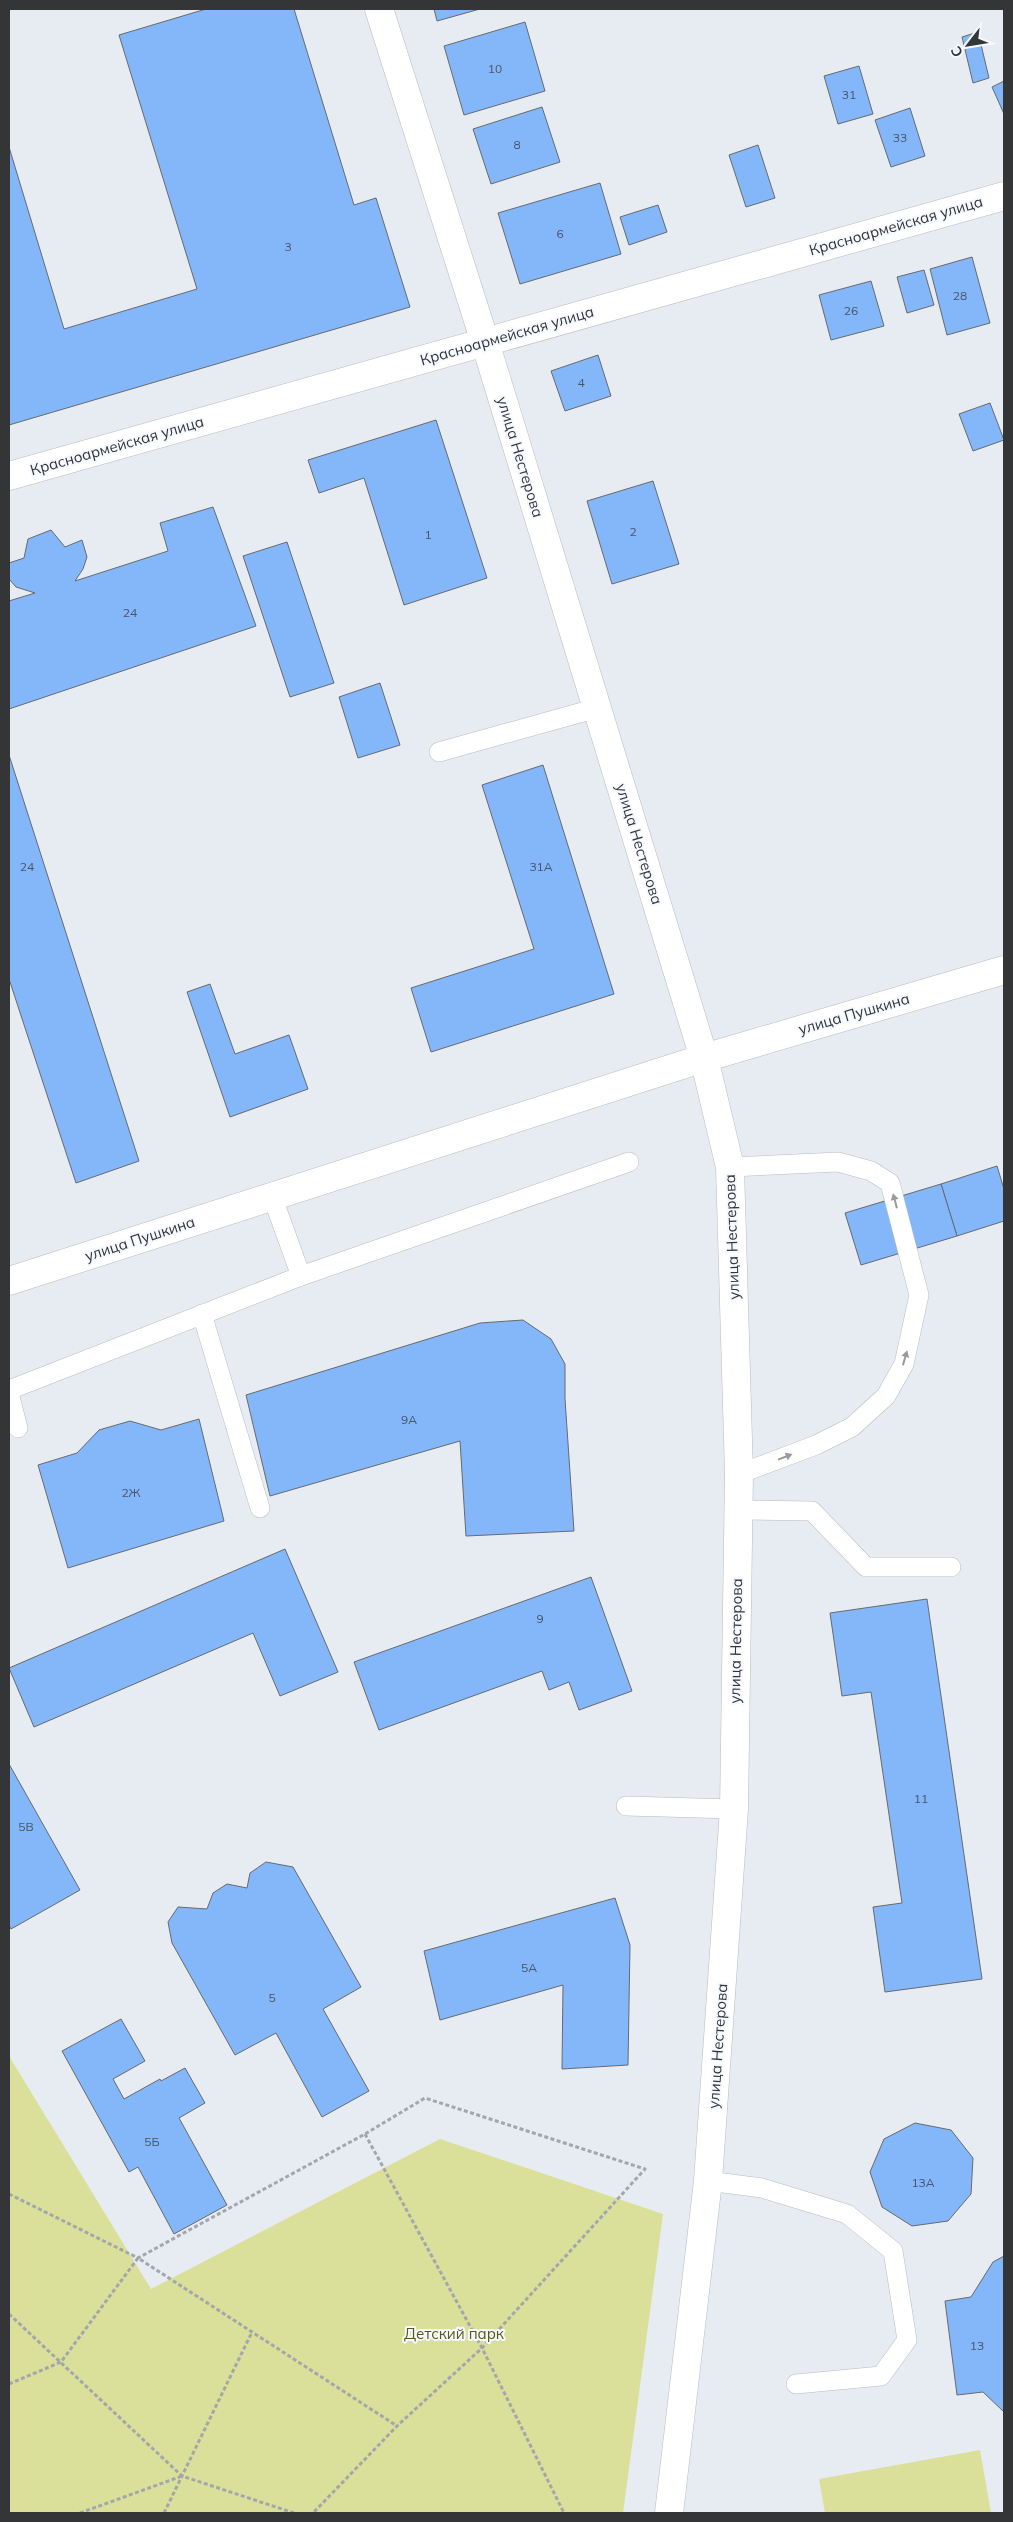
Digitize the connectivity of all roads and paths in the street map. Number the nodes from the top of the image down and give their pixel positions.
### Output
1 (379, 9) edge
2 (1004, 196) edge
3 (485, 342) junction
4 (9, 476) edge
5 (597, 708) junction
6 (440, 752) dead end
7 (1004, 970) edge
8 (704, 1058) junction
9 (629, 1162) dead end
10 (730, 1167) junction
11 (272, 1196) junction
12 (301, 1276) junction
13 (10, 1277) edge
14 (202, 1314) junction
15 (9, 1391) edge
16 (18, 1428) dead end
17 (739, 1474) junction
18 (260, 1508) dead end
19 (737, 1510) junction
20 (951, 1567) dead end
21 (626, 1806) dead end
22 (734, 1809) junction
23 (365, 2134) junction
24 (708, 2181) junction
25 (9, 2194) edge
26 (138, 2258) junction
27 (9, 2314) edge
28 (252, 2332) junction
29 (482, 2348) junction
30 (62, 2362) junction
31 (9, 2384) edge
32 (796, 2384) dead end
33 (397, 2426) junction
34 (182, 2476) junction
35 (80, 2513) edge
36 (164, 2513) edge
37 (294, 2513) edge
38 (313, 2513) edge
39 (564, 2513) edge
40 (669, 2513) edge

1 - 3 main road, улица Нестерова
2 - 3 main road, Красноармейская улица
3 - 4 main road, Красноармейская улица
3 - 5 main road, улица Нестерова
5 - 6 lane
5 - 8 main road, улица Нестерова
7 - 8 main road, улица Пушкина
8 - 10 main road, улица Нестерова
8 - 11 main road, улица Пушкина
9 - 12 lane
10 - 17 main road, улица Нестерова
17 -> 10 lane
11 - 12 lane
11 - 13 main road, улица Пушкина
12 - 14 lane
14 - 15 lane
14 - 18 lane
15 - 16 lane
17 - 19 main road, улица Нестерова
19 - 20 lane
19 - 22 main road, улица Нестерова
21 - 22 lane
22 - 24 main road, улица Нестерова
23 - 26 path
23 - 29 path
23 - 29 path
24 - 32 lane
24 - 40 main road, улица Нестерова
25 - 26 path
26 - 28 path
26 - 30 path
27 - 30 path
28 - 33 path
28 - 34 path
29 - 33 path
29 - 39 path
30 - 31 path
30 - 34 path
33 - 38 path
34 - 35 path
34 - 36 path
34 - 37 path

